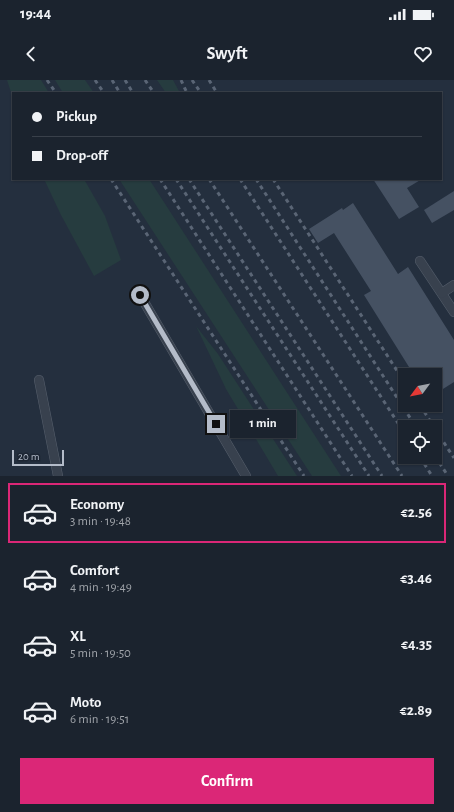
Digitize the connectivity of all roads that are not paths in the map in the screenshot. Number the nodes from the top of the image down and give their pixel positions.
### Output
1 (420, 261) dead end
2 (454, 285) edge
3 (442, 293) junction
4 (140, 295) dead end
5 (454, 312) edge
6 (39, 380) dead end
7 (58, 476) edge
8 (246, 476) edge

1 - 3 lane
2 - 3 lane
3 - 5 lane
4 - 8 lane
6 - 7 lane

